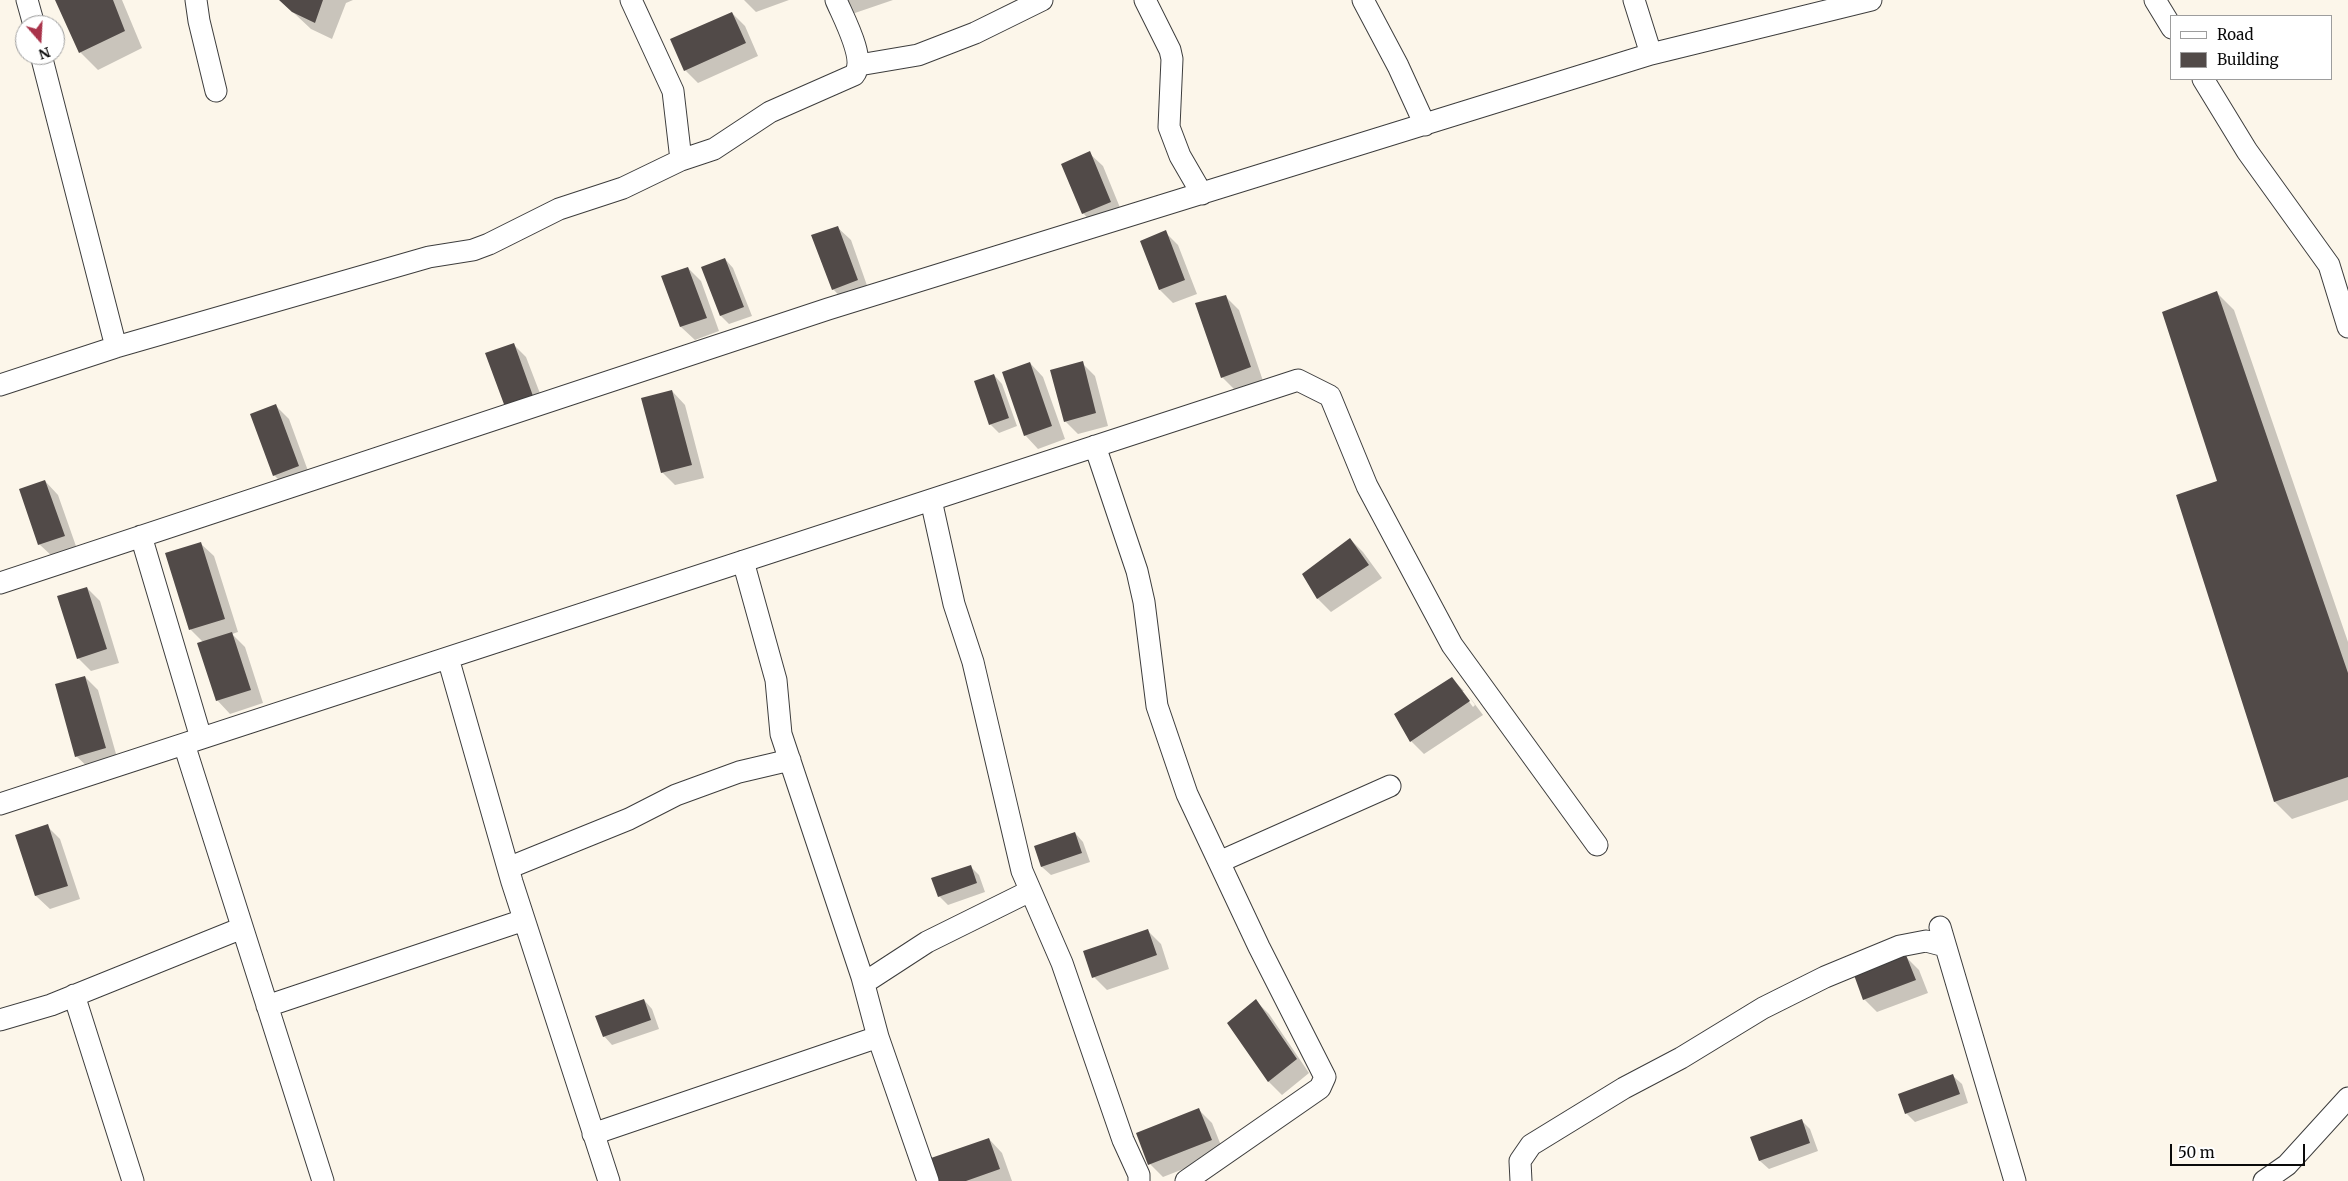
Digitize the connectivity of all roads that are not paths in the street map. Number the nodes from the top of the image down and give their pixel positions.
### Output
1 (27, 0) edge
2 (196, 0) edge
3 (631, 0) edge
4 (836, 0) edge
5 (1042, 0) edge
6 (1145, 0) edge
7 (1363, 0) edge
8 (1634, 0) edge
9 (2155, 0) edge
10 (1865, 1) edge
11 (31, 15) edge
12 (2170, 25) edge
13 (1651, 54) junction
14 (44, 65) edge
15 (859, 65) junction
16 (2204, 80) edge
17 (216, 91) dead end
18 (1425, 125) junction
19 (681, 160) junction
20 (1202, 194) junction
21 (2348, 327) edge
22 (116, 347) junction
23 (0, 385) edge
24 (1095, 446) junction
25 (931, 500) junction
26 (141, 536) junction
27 (743, 561) junction
28 (0, 583) edge
29 (448, 658) junction
30 (192, 741) junction
31 (790, 760) junction
32 (1390, 786) dead end
33 (0, 804) edge
34 (1597, 845) dead end
35 (1219, 862) junction
36 (508, 868) junction
37 (1030, 891) junction
38 (524, 920) junction
39 (242, 928) junction
40 (864, 983) junction
41 (74, 995) junction
42 (267, 1006) junction
43 (0, 1020) edge
44 (878, 1038) junction
45 (2348, 1098) edge
46 (593, 1134) junction
47 (604, 1179) edge
48 (133, 1181) edge
49 (323, 1181) edge
50 (928, 1181) edge
51 (1139, 1181) edge
52 (1186, 1181) edge
53 (1521, 1181) edge
54 (2015, 1181) edge
55 (2264, 1181) edge

1 - 11 street
2 - 17 street
3 - 19 street
4 - 15 street
5 - 15 street
6 - 20 street
7 - 18 street
8 - 13 street
9 - 12 street
10 - 13 street
13 - 18 street
14 - 22 street
15 - 19 street
16 - 21 street
18 - 20 street
19 - 22 street
20 - 26 street
22 - 23 street
24 - 25 street
24 - 34 street
24 - 35 street
25 - 27 street
25 - 37 street
26 - 28 street
26 - 30 street
27 - 29 street
27 - 31 street
29 - 30 street
29 - 36 street
30 - 33 street
30 - 39 street
31 - 36 street
31 - 40 street
32 - 35 street
35 - 52 street
36 - 38 street
37 - 40 street
37 - 51 street
38 - 42 street
38 - 46 street
39 - 41 street
39 - 42 street
40 - 44 street
41 - 43 street
41 - 48 street
42 - 49 street
44 - 46 street
44 - 50 street
45 - 55 street
46 - 47 street
53 - 54 street

